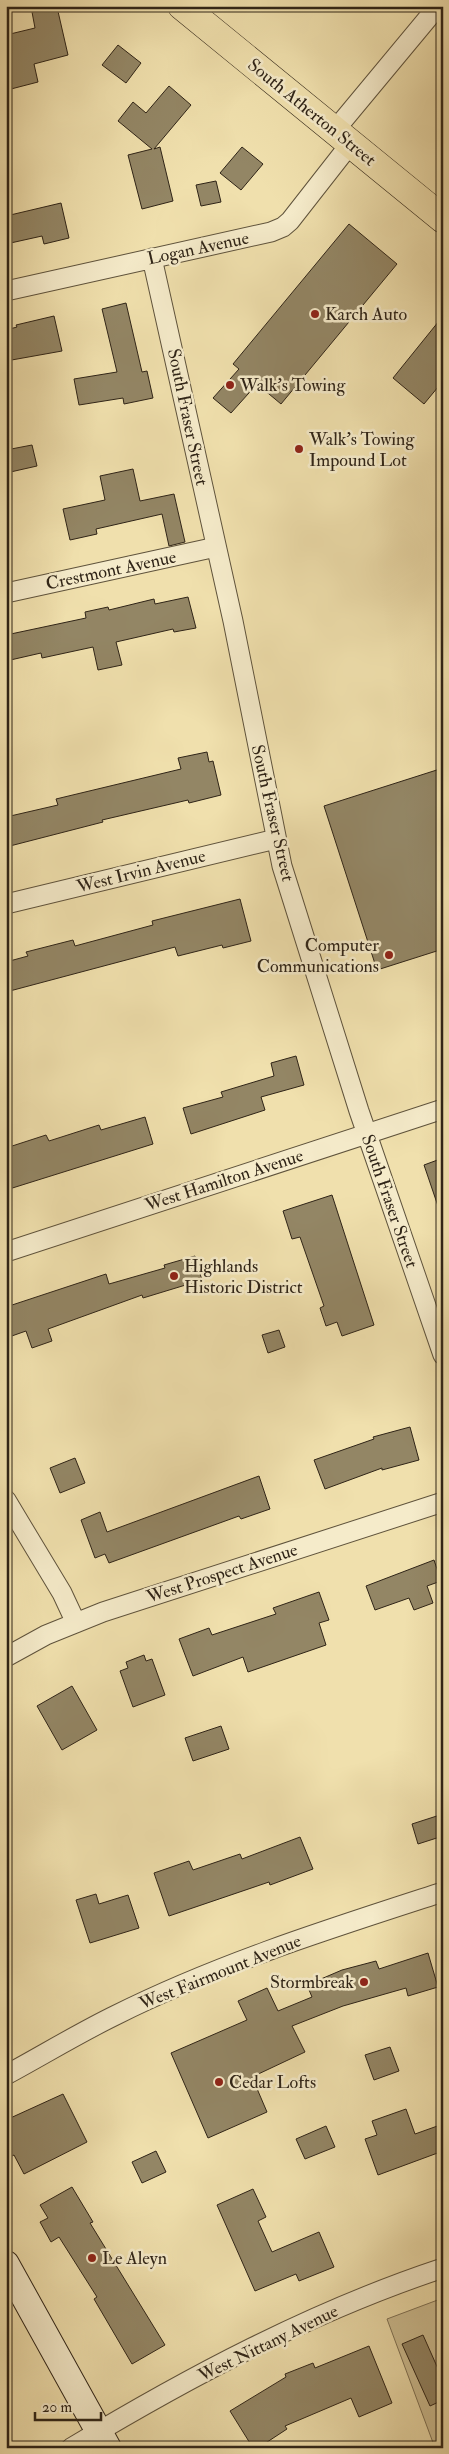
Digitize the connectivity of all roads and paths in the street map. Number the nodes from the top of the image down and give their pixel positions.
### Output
1 (182, 6) edge
2 (438, 6) edge
3 (343, 137) junction
4 (443, 219) edge
5 (152, 258) junction
6 (6, 292) edge
7 (216, 547) junction
8 (6, 593) edge
9 (276, 838) junction
10 (6, 904) edge
11 (443, 1109) edge
12 (367, 1133) junction
13 (6, 1252) edge
14 (443, 1355) edge
15 (6, 1500) edge
16 (443, 1502) edge
17 (76, 1623) junction
18 (6, 1657) edge
19 (443, 1892) edge
20 (6, 2075) edge
21 (6, 2264) edge
22 (443, 2268) edge
23 (104, 2440) edge
24 (71, 2448) edge

1 - 3 main road, South Atherton Street
2 - 3 street, Logan Avenue
3 - 4 main road, South Atherton Street
3 - 5 street, Logan Avenue
5 - 6 street, Logan Avenue
5 - 7 street, South Fraser Street
7 - 8 street, Crestmont Avenue
7 - 9 street, South Fraser Street
9 - 10 street, West Irvin Avenue
9 - 12 street, South Fraser Street
11 - 12 street, West Hamilton Avenue
12 - 13 street, West Hamilton Avenue
12 - 14 street, South Fraser Street
15 - 17 street
16 - 17 street, West Prospect Avenue
17 - 18 street, West Prospect Avenue
19 - 20 street, West Fairmount Avenue
21 - 23 street
22 - 23 street, West Nittany Avenue
23 - 24 street, West Nittany Avenue

